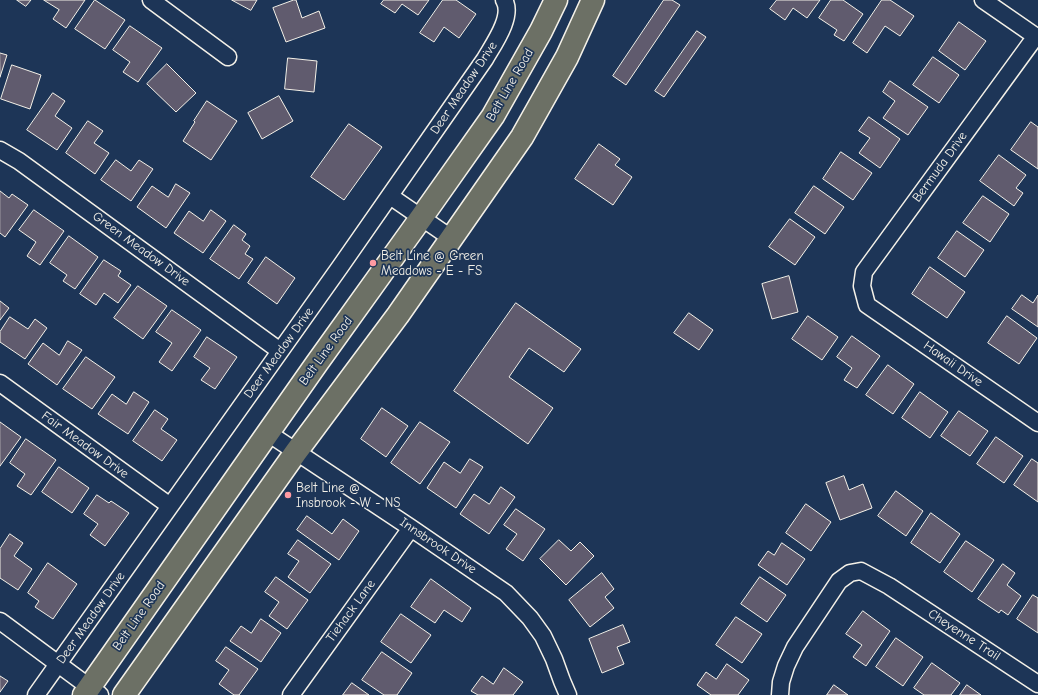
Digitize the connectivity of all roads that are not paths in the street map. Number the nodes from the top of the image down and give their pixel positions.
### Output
1 (151, 0) edge
2 (556, 0) edge
3 (593, 0) edge
4 (983, 0) edge
5 (506, 2) edge
6 (1037, 37) edge
7 (228, 57) dead end
8 (0, 150) edge
9 (390, 196) junction
10 (421, 218) junction
11 (451, 238) junction
12 (867, 305) joint
13 (280, 351) junction
14 (0, 383) edge
15 (1036, 418) edge
16 (268, 433) junction
17 (296, 452) junction
18 (170, 506) junction
19 (411, 528) junction
20 (0, 622) edge
21 (58, 664) junction
22 (1038, 684) edge
23 (92, 692) edge
24 (36, 695) edge
25 (124, 695) edge
26 (291, 695) edge
27 (568, 695) edge
28 (780, 695) edge

1 - 7 street
2 - 10 main road, Belt Line Road
3 - 11 main road
4 - 6 street
5 - 9 street, Deer Meadow Drive
6 - 12 street, Bermuda Drive
8 - 13 street, Green Meadow Drive
9 - 10 street
9 - 13 street, Deer Meadow Drive
10 - 11 street
10 - 16 main road, Belt Line Road
11 - 17 main road
12 - 15 street, Hawaii Drive
13 - 18 street, Deer Meadow Drive
14 - 18 street, Fair Meadow Drive
16 - 17 street, Innsbrook Drive
16 - 23 main road, Belt Line Road
17 - 19 street, Innsbrook Drive
17 - 25 main road
18 - 21 street, Deer Meadow Drive
19 - 26 street, Tiehack Lane
19 - 27 street, Innsbrook Drive
20 - 21 street
21 - 23 street
21 - 24 street, Deer Meadow Drive
22 - 28 street, Cheyenne Trail

